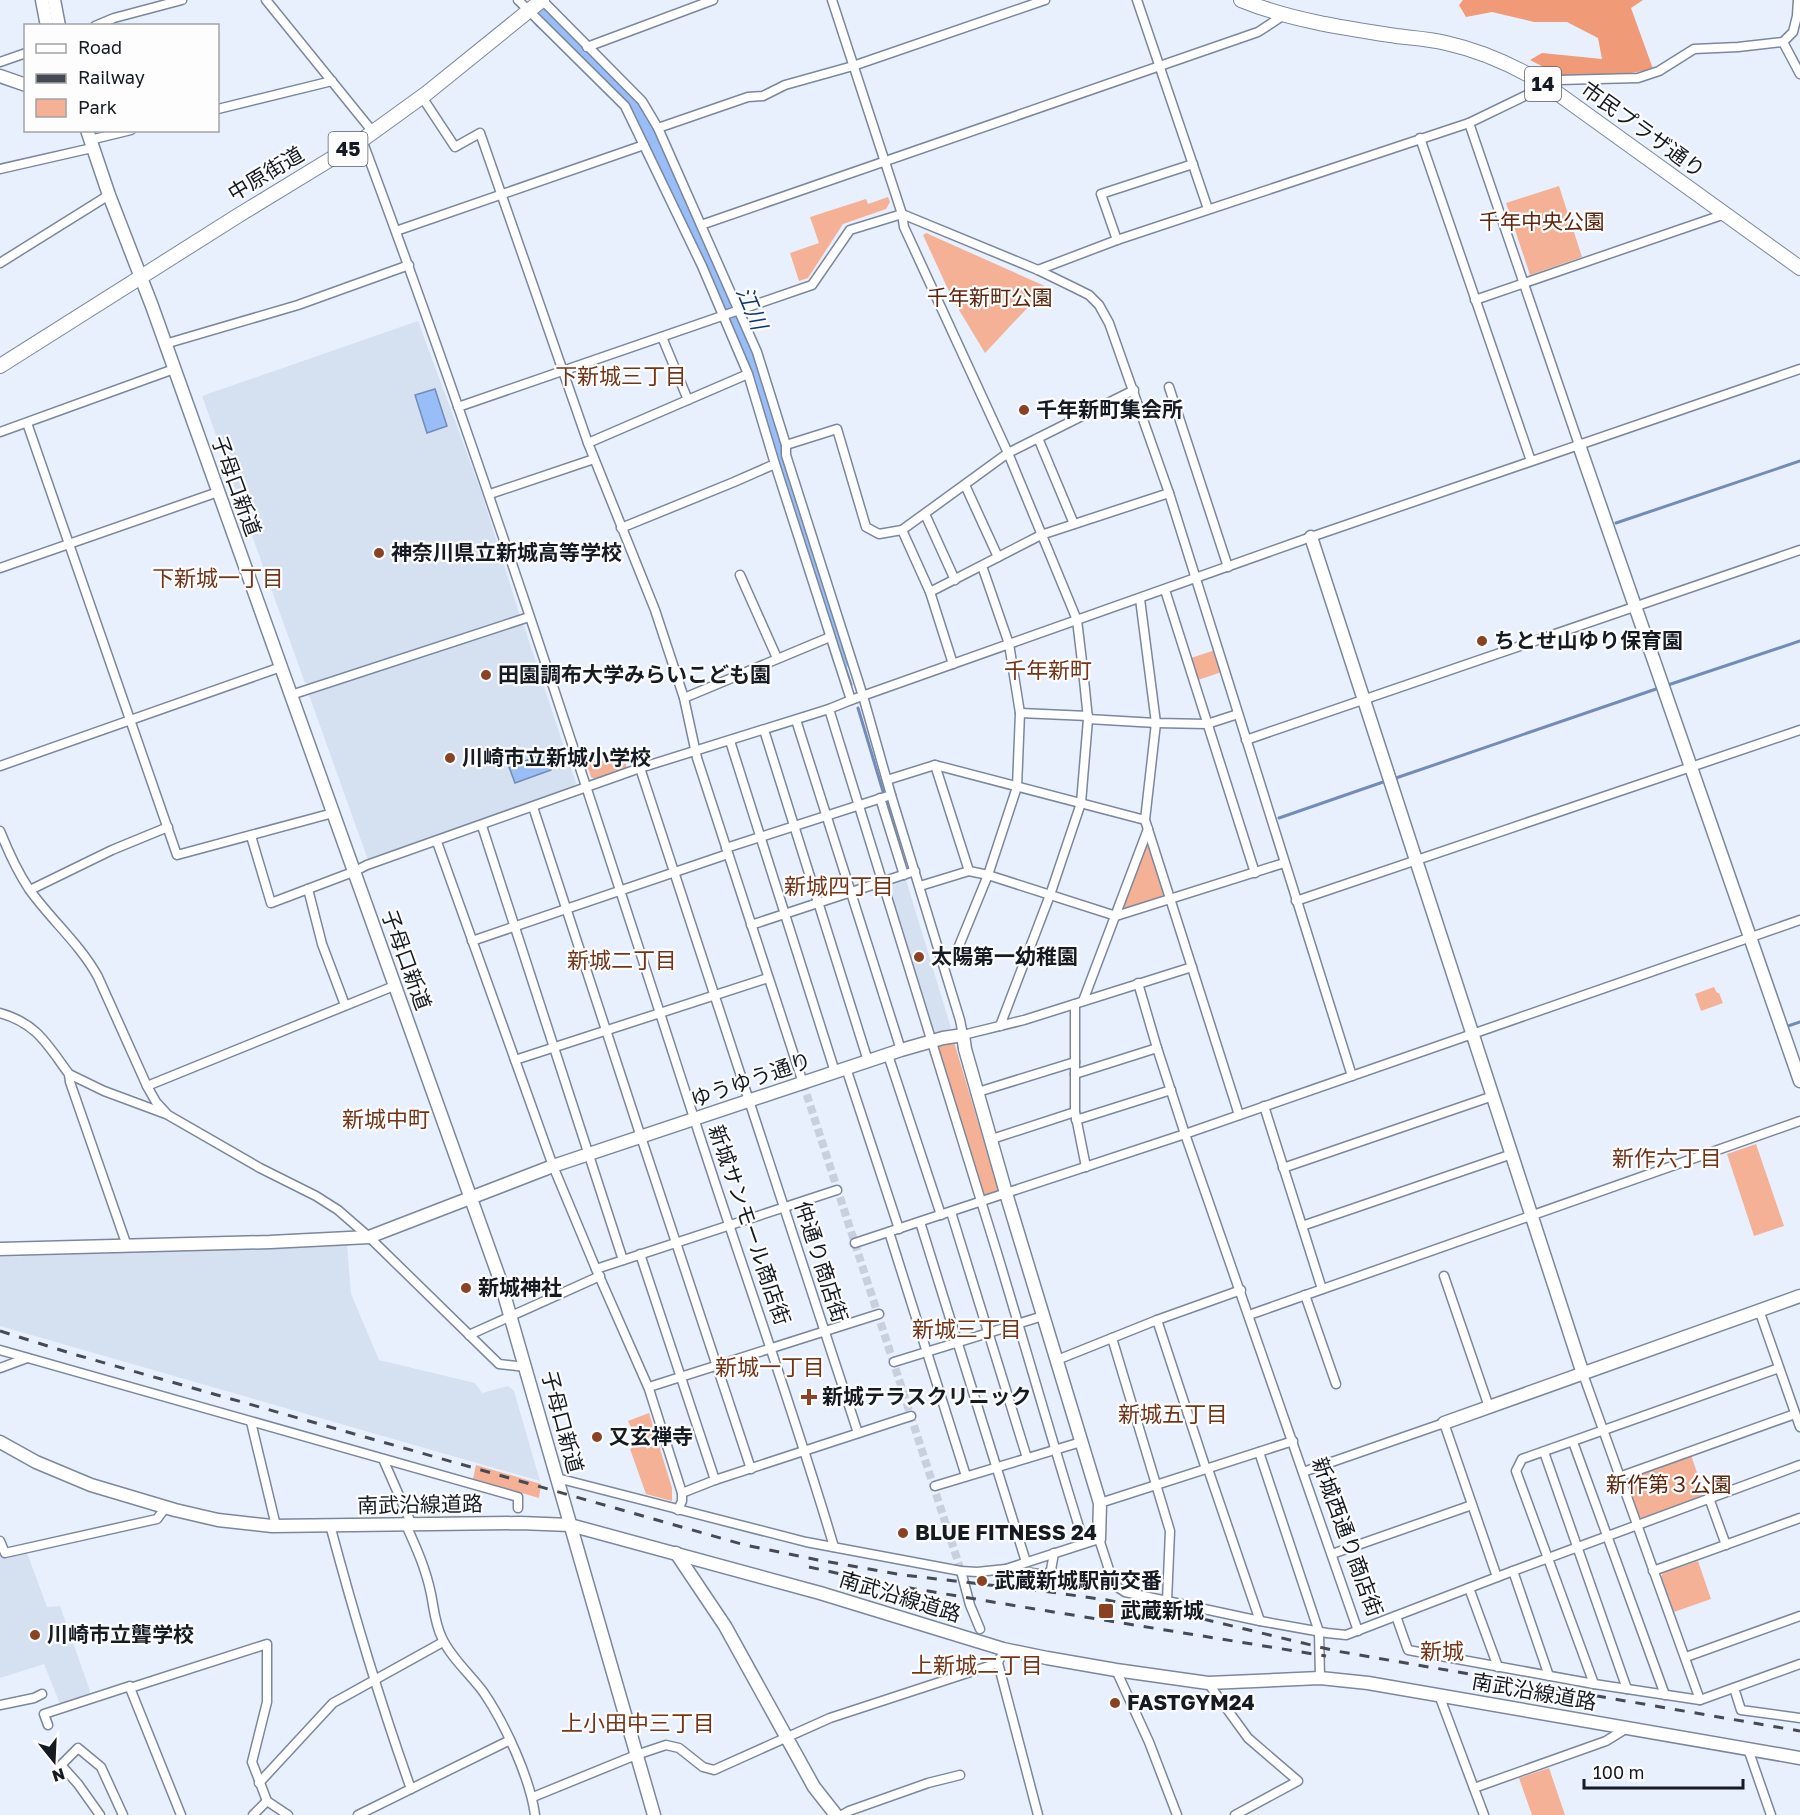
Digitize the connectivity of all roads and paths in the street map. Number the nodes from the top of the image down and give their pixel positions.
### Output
1 (42, 0) edge
2 (54, 0) edge
3 (182, 0) edge
4 (266, 0) edge
5 (518, 0) edge
6 (542, 0) edge
7 (681, 0) edge
8 (713, 0) edge
9 (832, 0) edge
10 (1045, 0) edge
11 (1137, 0) edge
12 (1241, 0) edge
13 (1798, 0) edge
14 (688, 9) junction
15 (529, 10) junction
16 (1284, 15) junction
17 (47, 24) edge
18 (59, 24) edge
19 (100, 24) edge
20 (1783, 42) junction
21 (587, 47) junction
22 (24, 54) edge
23 (0, 62) edge
24 (1161, 65) junction
25 (853, 66) junction
26 (1800, 74) edge
27 (0, 76) edge
28 (332, 81) junction
29 (24, 84) edge
30 (1546, 85) junction
31 (422, 97) junction
32 (219, 109) edge
33 (1469, 123) junction
34 (657, 128) junction
35 (123, 132) edge
36 (368, 136) junction
37 (1420, 138) junction
38 (90, 140) edge
39 (644, 145) junction
40 (884, 162) junction
41 (1193, 164) junction
42 (0, 169) edge
43 (501, 194) junction
44 (109, 195) junction
45 (1208, 209) junction
46 (902, 214) junction
47 (1725, 214) junction
48 (701, 225) junction
49 (396, 231) junction
50 (1117, 240) junction
51 (0, 263) edge
52 (409, 265) junction
53 (1800, 268) edge
54 (1038, 270) junction
55 (141, 278) junction
56 (1524, 284) junction
57 (1475, 300) junction
58 (738, 310) junction
59 (723, 315) junction
60 (662, 337) junction
61 (165, 344) junction
62 (0, 366) edge
63 (174, 369) junction
64 (1800, 369) edge
65 (563, 370) junction
66 (748, 374) junction
67 (1169, 387) dead end
68 (1134, 390) junction
69 (688, 400) junction
70 (458, 407) junction
71 (27, 423) junction
72 (0, 432) edge
73 (1038, 438) junction
74 (588, 443) junction
75 (786, 445) junction
76 (1579, 445) junction
77 (1008, 453) junction
78 (786, 455) junction
79 (594, 459) junction
80 (1531, 461) junction
81 (774, 462) junction
82 (965, 485) junction
83 (218, 492) junction
84 (1169, 493) junction
85 (490, 494) junction
86 (925, 513) junction
87 (1074, 524) junction
88 (621, 528) junction
89 (902, 530) junction
90 (1041, 535) junction
91 (1311, 537) junction
92 (69, 544) junction
93 (1800, 550) edge
94 (998, 557) junction
95 (982, 566) junction
96 (1228, 567) junction
97 (0, 568) edge
98 (740, 575) dead end
99 (1196, 579) junction
100 (954, 580) junction
101 (1165, 590) junction
102 (930, 592) junction
103 (1140, 599) junction
104 (1636, 606) junction
105 (529, 616) junction
106 (1077, 620) junction
107 (830, 637) junction
108 (1009, 644) junction
109 (777, 658) junction
110 (953, 664) junction
111 (281, 667) junction
112 (291, 695) junction
113 (863, 696) junction
114 (684, 698) junction
115 (1364, 699) junction
116 (851, 700) junction
117 (829, 709) junction
118 (1020, 713) junction
119 (1238, 714) junction
120 (1088, 717) junction
121 (131, 720) junction
122 (796, 720) junction
123 (1156, 723) junction
124 (1207, 724) junction
125 (764, 730) junction
126 (1800, 730) edge
127 (1246, 740) junction
128 (730, 741) junction
129 (696, 751) junction
130 (935, 765) junction
131 (0, 766) edge
132 (640, 768) junction
133 (1691, 768) junction
134 (887, 780) junction
135 (1017, 787) junction
136 (586, 788) junction
137 (891, 795) junction
138 (880, 798) junction
139 (1081, 803) junction
140 (858, 806) junction
141 (533, 807) junction
142 (333, 813) junction
143 (826, 816) junction
144 (1145, 820) junction
145 (482, 826) junction
146 (794, 826) junction
147 (168, 827) junction
148 (1148, 829) junction
149 (0, 831) edge
150 (251, 836) junction
151 (760, 837) junction
152 (437, 842) junction
153 (727, 851) junction
154 (1416, 861) junction
155 (1284, 863) junction
156 (915, 871) junction
157 (969, 871) junction
158 (353, 872) junction
159 (675, 872) junction
160 (1255, 873) junction
161 (904, 875) junction
162 (988, 875) junction
163 (882, 882) junction
164 (920, 886) junction
165 (308, 889) junction
166 (30, 890) junction
167 (621, 890) junction
168 (851, 892) junction
169 (1050, 895) junction
170 (1171, 900) junction
171 (1296, 901) junction
172 (819, 903) junction
173 (566, 909) junction
174 (786, 913) junction
175 (1116, 916) junction
176 (1800, 920) edge
177 (751, 925) junction
178 (514, 926) junction
179 (1750, 937) junction
180 (472, 940) junction
181 (942, 961) junction
182 (1192, 967) junction
183 (768, 978) junction
184 (1138, 983) junction
185 (394, 986) junction
186 (715, 994) junction
187 (1079, 1003) junction
188 (345, 1005) junction
189 (660, 1012) junction
190 (0, 1013) edge
191 (1000, 1026) junction
192 (605, 1030) junction
193 (1473, 1033) junction
194 (963, 1035) junction
195 (930, 1041) junction
196 (553, 1047) junction
197 (1157, 1048) junction
198 (901, 1050) junction
199 (888, 1055) junction
200 (515, 1060) junction
201 (868, 1061) junction
202 (1075, 1062) junction
203 (841, 1070) junction
204 (69, 1074) junction
205 (1075, 1074) junction
206 (1352, 1076) junction
207 (1800, 1081) edge
208 (803, 1083) junction
209 (147, 1086) junction
210 (1171, 1090) junction
211 (978, 1092) junction
212 (1493, 1096) junction
213 (749, 1101) junction
214 (1264, 1106) junction
215 (168, 1115) junction
216 (1239, 1115) junction
217 (1076, 1116) junction
218 (694, 1120) junction
219 (1800, 1121) edge
220 (1185, 1134) junction
221 (641, 1137) junction
222 (992, 1139) junction
223 (589, 1154) junction
224 (1512, 1154) junction
225 (553, 1166) junction
226 (1086, 1167) junction
227 (1283, 1168) junction
228 (837, 1190) dead end
229 (1007, 1194) junction
230 (470, 1197) junction
231 (981, 1202) junction
232 (784, 1207) junction
233 (951, 1212) junction
234 (941, 1215) junction
235 (1532, 1216) junction
236 (920, 1222) junction
237 (730, 1224) junction
238 (1302, 1226) junction
239 (899, 1229) junction
240 (889, 1232) junction
241 (369, 1237) junction
242 (675, 1242) junction
243 (855, 1243) dead end
244 (127, 1246) junction
245 (0, 1249) edge
246 (640, 1254) junction
247 (623, 1260) junction
248 (598, 1272) junction
249 (1444, 1276) dead end
250 (1322, 1289) junction
251 (1241, 1290) junction
252 (1305, 1295) junction
253 (1800, 1296) edge
254 (1759, 1310) junction
255 (879, 1314) dead end
256 (1249, 1315) junction
257 (511, 1316) junction
258 (1043, 1316) junction
259 (1157, 1320) junction
260 (1018, 1323) junction
261 (825, 1331) junction
262 (988, 1333) junction
263 (469, 1335) junction
264 (1112, 1338) junction
265 (957, 1343) junction
266 (771, 1349) junction
267 (0, 1350) edge
268 (927, 1352) junction
269 (28, 1358) junction
270 (1057, 1360) junction
271 (894, 1362) dead end
272 (718, 1366) junction
273 (526, 1367) junction
274 (0, 1368) edge
275 (1779, 1368) junction
276 (1583, 1374) junction
277 (682, 1377) junction
278 (1336, 1384) dead end
279 (649, 1387) junction
280 (1489, 1407) junction
281 (1795, 1414) junction
282 (911, 1416) dead end
283 (251, 1422) junction
284 (1444, 1423) junction
285 (1800, 1427) edge
286 (1603, 1431) junction
287 (858, 1433) junction
288 (0, 1442) edge
289 (1082, 1442) junction
290 (1293, 1442) junction
291 (1573, 1442) junction
292 (1055, 1450) junction
293 (805, 1451) junction
294 (1259, 1452) junction
295 (1544, 1452) junction
296 (1027, 1458) junction
297 (383, 1459) junction
298 (1800, 1465) edge
299 (996, 1468) junction
300 (751, 1469) junction
301 (1207, 1469) junction
302 (1303, 1472) junction
303 (966, 1476) junction
304 (1619, 1477) junction
305 (557, 1478) junction
306 (715, 1480) junction
307 (1156, 1485) junction
308 (935, 1486) dead end
309 (681, 1493) junction
310 (1709, 1498) junction
311 (1100, 1503) junction
312 (1472, 1505) junction
313 (166, 1507) junction
314 (518, 1508) dead end
315 (678, 1510) junction
316 (1800, 1518) edge
317 (409, 1525) junction
318 (570, 1525) junction
319 (276, 1526) junction
320 (330, 1526) junction
321 (1636, 1526) junction
322 (1606, 1536) junction
323 (1100, 1539) junction
324 (0, 1541) edge
325 (1084, 1543) junction
326 (1726, 1545) junction
327 (834, 1547) junction
328 (1578, 1547) junction
329 (676, 1553) junction
330 (1054, 1553) junction
331 (1332, 1554) junction
332 (1548, 1558) junction
333 (1026, 1562) junction
334 (1006, 1569) junction
335 (961, 1571) junction
336 (1513, 1571) junction
337 (1653, 1571) junction
338 (1497, 1577) junction
339 (1468, 1588) junction
340 (1167, 1601) junction
341 (1396, 1616) junction
342 (1800, 1616) edge
343 (1260, 1621) junction
344 (980, 1629) dead end
345 (1358, 1631) junction
346 (1323, 1633) junction
347 (443, 1642) junction
348 (1003, 1649) junction
349 (1686, 1658) junction
350 (998, 1663) junction
351 (1800, 1664) edge
352 (1498, 1667) junction
353 (1116, 1670) junction
354 (1549, 1676) junction
355 (1320, 1678) junction
356 (374, 1682) junction
357 (1208, 1683) junction
358 (1594, 1684) junction
359 (130, 1688) junction
360 (1734, 1688) junction
361 (1627, 1689) junction
362 (42, 1694) dead end
363 (1439, 1695) junction
364 (1665, 1695) junction
365 (1700, 1700) junction
366 (0, 1705) edge
367 (1800, 1718) edge
368 (48, 1725) dead end
369 (1627, 1728) junction
370 (786, 1738) junction
371 (510, 1740) junction
372 (1748, 1749) junction
373 (636, 1755) junction
374 (1800, 1758) edge
375 (960, 1775) dead end
376 (259, 1783) junction
377 (1474, 1788) junction
378 (411, 1789) junction
379 (532, 1797) junction
380 (267, 1801) junction
381 (100, 1815) edge
382 (123, 1815) edge
383 (181, 1815) edge
384 (253, 1815) edge
385 (288, 1815) edge
386 (358, 1815) edge
387 (535, 1815) edge
388 (654, 1815) edge
389 (836, 1815) edge
390 (842, 1815) edge
391 (1038, 1815) edge
392 (1177, 1815) edge
393 (1235, 1815) edge
394 (1484, 1815) edge
395 (1771, 1815) edge

1 - 17 street
2 - 18 street
3 - 19 street
4 - 28 street, 新城サンモール商店街
5 - 15 street
6 - 15 main road, 中原街道 / 45
6 - 21 street
7 - 14 street
8 - 14 street
9 - 25 street
10 - 25 street
11 - 24 street
12 - 16 main road, 市民プラザ通り / 14
13 - 20 street
14 - 21 street
15 - 31 main road, 中原街道 / 45
15 - 39 street
16 - 24 street
16 - 30 main road, 市民プラザ通り / 14
20 - 26 street
20 - 30 street
21 - 34 street
22 - 23 street
24 - 40 street
24 - 41 street
25 - 34 street
25 - 40 street
27 - 29 street
28 - 32 street
28 - 36 street, 新城サンモール商店街
30 - 33 street
30 - 47 main road, 市民プラザ通り / 14
31 - 36 main road, 中原街道 / 45
31 - 43 street
33 - 37 street
33 - 56 street
34 - 48 street
35 - 38 street
36 - 49 street, 新城サンモール商店街
36 - 55 main road, 中原街道 / 45
37 - 45 street
37 - 57 street
38 - 42 street
38 - 44 street, 子母口新道
39 - 43 street
39 - 59 street
40 - 46 street
40 - 48 street
41 - 45 street
41 - 50 street
43 - 49 street
43 - 65 street
44 - 51 street
44 - 55 street, 子母口新道
45 - 50 street
46 - 54 street
46 - 58 street
46 - 77 street
47 - 53 main road, 市民プラザ通り / 14
47 - 56 street
48 - 58 street
49 - 52 street, 新城サンモール商店街
50 - 54 street
52 - 61 street
52 - 70 street, 新城サンモール商店街
54 - 68 street
55 - 61 street, 子母口新道
55 - 62 main road, 中原街道 / 45
56 - 57 street
56 - 76 street
57 - 80 street
58 - 59 street
58 - 75 street
59 - 60 street
59 - 66 street
60 - 65 street
60 - 69 street
61 - 63 street, 子母口新道
63 - 71 street
63 - 83 street, 子母口新道
64 - 76 street
65 - 70 street
65 - 74 street
66 - 69 street
66 - 81 street
67 - 96 street
68 - 73 street
68 - 84 street
69 - 74 street
70 - 85 street, 新城サンモール商店街
71 - 72 street
71 - 92 street
73 - 77 street
73 - 87 street
74 - 79 street
75 - 78 street
75 - 89 street
76 - 80 street
76 - 104 street
77 - 82 street
77 - 90 street
78 - 81 street
78 - 113 street
79 - 85 street
79 - 88 street
80 - 91 street
81 - 88 street
81 - 107 street
82 - 86 street
82 - 94 street
83 - 92 street
83 - 111 street, 子母口新道
84 - 87 street
84 - 99 street
85 - 105 street, 新城サンモール商店街
86 - 89 street
86 - 100 street
87 - 90 street
88 - 114 street
89 - 102 street
90 - 94 street
90 - 106 street
91 - 96 street
91 - 115 street
92 - 97 street
92 - 121 street
93 - 104 street
94 - 95 street
95 - 100 street
95 - 108 street
96 - 99 street
98 - 109 street
99 - 101 street
99 - 119 street
100 - 102 street
101 - 103 street
101 - 124 street
102 - 110 street
103 - 106 street
103 - 123 street
104 - 115 street
104 - 133 street
105 - 112 street
105 - 136 street, 新城サンモール商店街
106 - 108 street
106 - 120 street
107 - 109 street
107 - 116 street
108 - 110 street
108 - 118 street
109 - 114 street
110 - 113 street
111 - 112 street, 子母口新道
111 - 121 street
112 - 142 street, 子母口新道
113 - 116 street
113 - 134 street
114 - 129 street
115 - 127 street
115 - 154 street
116 - 117 street
117 - 122 street
117 - 140 street
118 - 120 street
118 - 135 street
119 - 124 street
119 - 127 street
120 - 123 street
120 - 139 street
121 - 131 street
121 - 147 street
122 - 125 street
122 - 143 street
123 - 124 street
123 - 144 street
124 - 160 street
125 - 128 street
125 - 146 street
126 - 133 street
127 - 155 street
128 - 129 street
128 - 151 street
129 - 132 street
129 - 153 street
130 - 134 street
130 - 135 street
130 - 157 street
132 - 136 street
132 - 159 street, 仲通り商店街
133 - 154 street
133 - 179 street
134 - 137 street
135 - 139 street
135 - 162 street
136 - 141 street
136 - 167 street, 新城サンモール商店街
137 - 138 street
137 - 156 street
138 - 140 street
138 - 161 street
139 - 144 street
139 - 169 street
140 - 143 street
140 - 163 street
141 - 145 street
141 - 173 street
142 - 150 street
142 - 158 street, 子母口新道
143 - 146 street
143 - 168 street
144 - 148 street
145 - 152 street
145 - 178 street
146 - 151 street
146 - 172 street
147 - 150 street
147 - 166 street
148 - 170 street
148 - 175 street
149 - 166 street
150 - 165 street
151 - 153 street
151 - 174 street
152 - 158 street
152 - 180 street
153 - 159 street
153 - 177 street
154 - 171 street
154 - 193 street
155 - 160 street
155 - 171 street
156 - 161 street
156 - 164 street
157 - 162 street
157 - 164 street
158 - 165 street
158 - 185 street, 子母口新道
159 - 167 street
159 - 186 street, 仲通り商店街
160 - 170 street
161 - 163 street
162 - 169 street
162 - 181 street
163 - 168 street
163 - 195 street
164 - 181 street
165 - 188 street
166 - 209 street
167 - 173 street
167 - 189 street, 新城サンモール商店街
168 - 172 street
168 - 198 street
169 - 175 street
169 - 191 street
170 - 175 street
170 - 182 street
171 - 206 street
172 - 174 street
172 - 201 street
173 - 178 street
173 - 192 street
174 - 177 street
174 - 203 street
175 - 187 street
176 - 179 street
177 - 183 street
178 - 180 street
178 - 196 street
179 - 193 street
179 - 207 street
180 - 200 street
181 - 194 street
182 - 184 street
182 - 216 street
183 - 186 street
183 - 208 street
184 - 187 street
184 - 197 street, 新城西通り商店街
185 - 188 street
185 - 230 street, 子母口新道
186 - 189 street
186 - 213 street, 仲通り商店街
187 - 191 street
187 - 202 street
188 - 209 street
189 - 192 street
189 - 218 street, 新城サンモール商店街
190 - 204 street
191 - 194 street
192 - 196 street
192 - 221 street
193 - 206 street
193 - 212 street
194 - 195 street, ゆうゆう通り
194 - 211 street
195 - 198 street, ゆうゆう通り
195 - 231 street
196 - 200 street
196 - 223 street
197 - 205 street
197 - 210 street, 新城西通り商店街
198 - 199 street, ゆうゆう通り
199 - 201 street, ゆうゆう通り
199 - 234 street
200 - 225 street
201 - 203 street, ゆうゆう通り
202 - 205 street
202 - 211 street
203 - 208 street, ゆうゆう通り
203 - 239 street
204 - 215 street
204 - 244 street
205 - 217 street
206 - 214 street
208 - 213 street, ゆうゆう通り
209 - 215 street
210 - 217 street
210 - 220 street, 新城西通り商店街
211 - 222 street
212 - 224 street
212 - 227 street
213 - 218 street, ゆうゆう通り
213 - 232 street, 仲通り商店街
214 - 216 street
214 - 227 street
215 - 241 street
216 - 220 street
217 - 222 street
217 - 226 street
218 - 221 street, ゆうゆう通り
218 - 237 street, 新城サンモール商店街
219 - 235 street
220 - 226 street
220 - 251 street, 新城西通り商店街
221 - 223 street, ゆうゆう通り
221 - 242 street
222 - 229 street
223 - 225 street, ゆうゆう通り
223 - 247 street
224 - 235 street
224 - 238 street
225 - 230 street, ゆうゆう通り
225 - 248 street
226 - 229 street
227 - 238 street
228 - 232 street
229 - 231 street
229 - 258 street
230 - 241 street, ゆうゆう通り
230 - 257 street, 子母口新道
231 - 233 street
231 - 260 street
232 - 237 street
232 - 261 street, 仲通り商店街
233 - 234 street
233 - 262 street
234 - 236 street
235 - 250 street
235 - 276 street
236 - 239 street
236 - 265 street
237 - 242 street
237 - 266 street, 新城サンモール商店街
238 - 250 street
239 - 240 street
240 - 243 street
240 - 268 street
241 - 244 street, ゆうゆう通り
241 - 263 street
242 - 246 street
242 - 272 street
244 - 245 street, ゆうゆう通り
246 - 247 street
246 - 277 street
247 - 248 street
248 - 257 street
248 - 279 street
249 - 280 street
250 - 252 street
251 - 256 street, 新城西通り商店街
251 - 259 street
252 - 256 street
252 - 278 street
253 - 254 street
254 - 275 street
254 - 276 street
255 - 261 street
256 - 290 street, 新城西通り商店街
257 - 263 street
257 - 273 street, 子母口新道
258 - 260 street
258 - 270 street
259 - 264 street
259 - 301 street
260 - 262 street
260 - 292 street
261 - 266 street
261 - 287 street, 仲通り商店街
262 - 265 street
262 - 296 street
263 - 273 street
264 - 270 street
264 - 307 street
265 - 268 street
265 - 299 street
266 - 272 street
266 - 293 street, 新城サンモール商店街
267 - 269 street
268 - 271 street
268 - 303 street
269 - 274 street
269 - 283 street
270 - 289 street
272 - 277 street
272 - 300 street
273 - 305 street, 子母口新道
275 - 281 street
275 - 286 street
276 - 280 street
276 - 286 street
277 - 279 street
277 - 306 street
279 - 309 street
280 - 284 street
281 - 285 street
281 - 304 street
282 - 287 street
283 - 297 street
283 - 319 street
284 - 302 street
284 - 312 street
286 - 291 street
286 - 304 street
287 - 293 street
288 - 313 street, 南武沿線道路
289 - 292 street
289 - 311 street
290 - 294 street
290 - 302 street, 新城西通り商店街
291 - 295 street
291 - 322 street
292 - 296 street
292 - 325 street
293 - 300 street
293 - 327 street, 新城サンモール商店街
294 - 301 street
294 - 346 street
295 - 328 street
295 - 332 street
296 - 299 street
297 - 314 street
297 - 317 street
298 - 310 street, 新城西通り商店街
299 - 303 street
299 - 333 street
300 - 306 street
301 - 307 street
301 - 343 street
302 - 331 street, 新城西通り商店街
303 - 308 street
304 - 321 street
305 - 315 street
305 - 318 street, 子母口新道
306 - 309 street
307 - 311 street
307 - 340 street
309 - 315 street
310 - 321 street, 新城西通り商店街
310 - 326 street
311 - 323 street
312 - 331 street
312 - 338 street
313 - 319 street, 南武沿線道路
313 - 324 street
315 - 327 street
316 - 326 street
317 - 318 street, 南武沿線道路
317 - 320 street, 南武沿線道路
317 - 347 street
318 - 329 street, 南武沿線道路
318 - 373 street, 子母口新道
319 - 320 street, 南武沿線道路
320 - 356 street
321 - 322 street, 新城西通り商店街
321 - 337 street
322 - 328 street, 新城西通り商店街
322 - 364 street
323 - 325 street
323 - 340 street
325 - 330 street
326 - 337 street
327 - 335 street
328 - 332 street, 新城西通り商店街
328 - 361 street
329 - 348 street, 南武沿線道路
329 - 370 street
330 - 333 street
330 - 334 street
331 - 345 street, 新城西通り商店街
332 - 336 street, 新城西通り商店街
332 - 358 street
333 - 334 street
334 - 335 street
335 - 344 street
336 - 338 street, 新城西通り商店街
336 - 354 street
337 - 349 street
338 - 339 street, 新城西通り商店街
339 - 341 street, 新城西通り商店街
339 - 352 street
340 - 343 street
341 - 345 street, 新城西通り商店街
341 - 352 street
342 - 349 street
343 - 346 street
345 - 346 street
346 - 355 street
347 - 356 street
347 - 371 street
348 - 350 street
348 - 353 street, 南武沿線道路
349 - 365 street
350 - 370 street
350 - 391 street
351 - 360 street
352 - 354 street
353 - 357 street, 南武沿線道路
353 - 392 street
354 - 358 street
355 - 357 street, 南武沿線道路
355 - 363 street, 南武沿線道路
356 - 376 street
356 - 378 street
357 - 393 street
358 - 361 street
359 - 368 street
359 - 376 street
359 - 383 street
360 - 365 street
360 - 367 street
361 - 364 street
362 - 366 street
363 - 369 street, 南武沿線道路
363 - 377 street
364 - 365 street
369 - 372 street, 南武沿線道路
369 - 377 street
370 - 373 street
370 - 389 street
371 - 378 street
371 - 379 street
372 - 374 street, 南武沿線道路
372 - 395 street
373 - 379 street
373 - 388 street, 子母口新道
375 - 390 street
376 - 380 street
377 - 394 street
378 - 386 street
379 - 387 street
380 - 384 street
380 - 385 street
381 - 382 street

